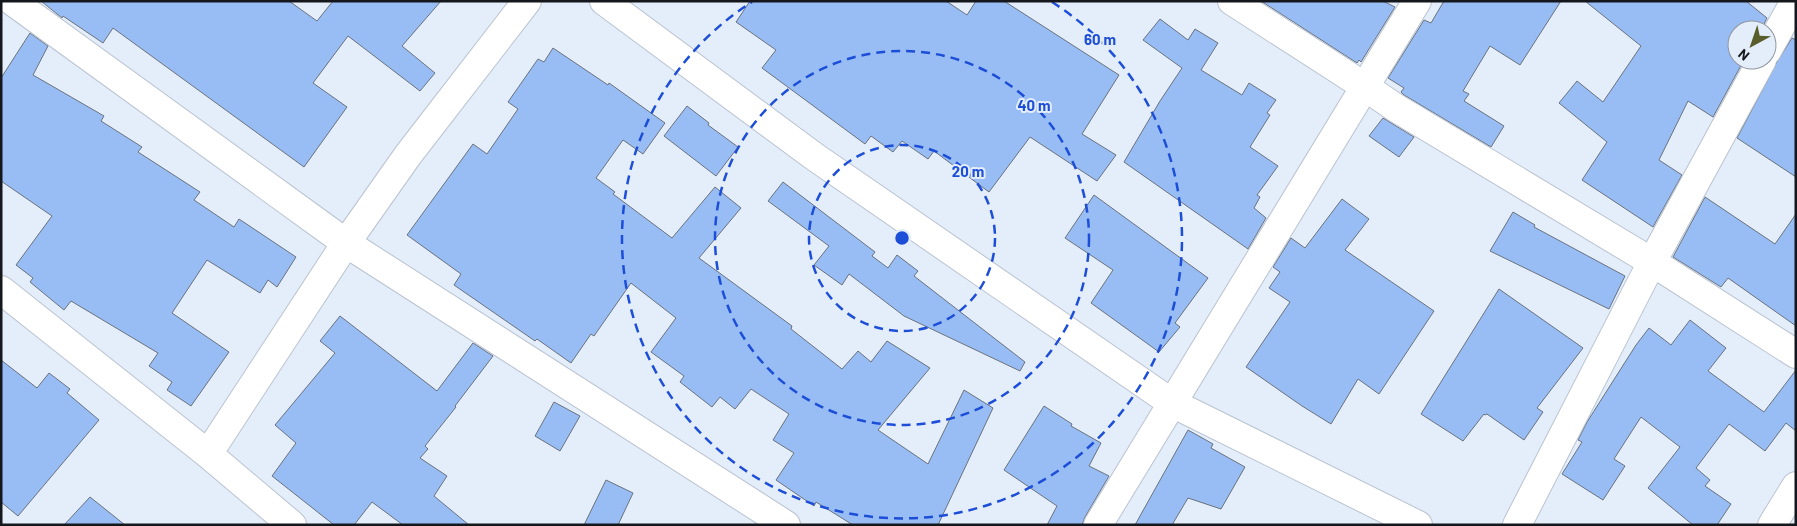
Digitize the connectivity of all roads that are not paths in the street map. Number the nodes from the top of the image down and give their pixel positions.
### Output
1 (12, 1) edge
2 (527, 1) edge
3 (604, 1) edge
4 (1232, 1) edge
5 (1418, 1) edge
6 (1795, 1) edge
7 (1777, 33) edge
8 (1757, 70) edge
9 (1364, 86) junction
10 (346, 243) junction
11 (1652, 262) junction
12 (1, 290) edge
13 (1796, 354) edge
14 (1172, 403) junction
15 (208, 454) junction
16 (1796, 486) edge
17 (292, 525) edge
18 (786, 525) edge
19 (1098, 525) edge
20 (1418, 525) edge
21 (1517, 525) edge
22 (1772, 525) edge

1 - 10 street
2 - 10 street
3 - 14 street
4 - 9 street
5 - 9 street
6 - 7 street
8 - 11 street
9 - 11 street
9 - 14 street
10 - 15 street
10 - 18 street
11 - 13 street
11 - 21 street
12 - 15 street
14 - 19 street
14 - 20 street
15 - 17 street
16 - 22 street

